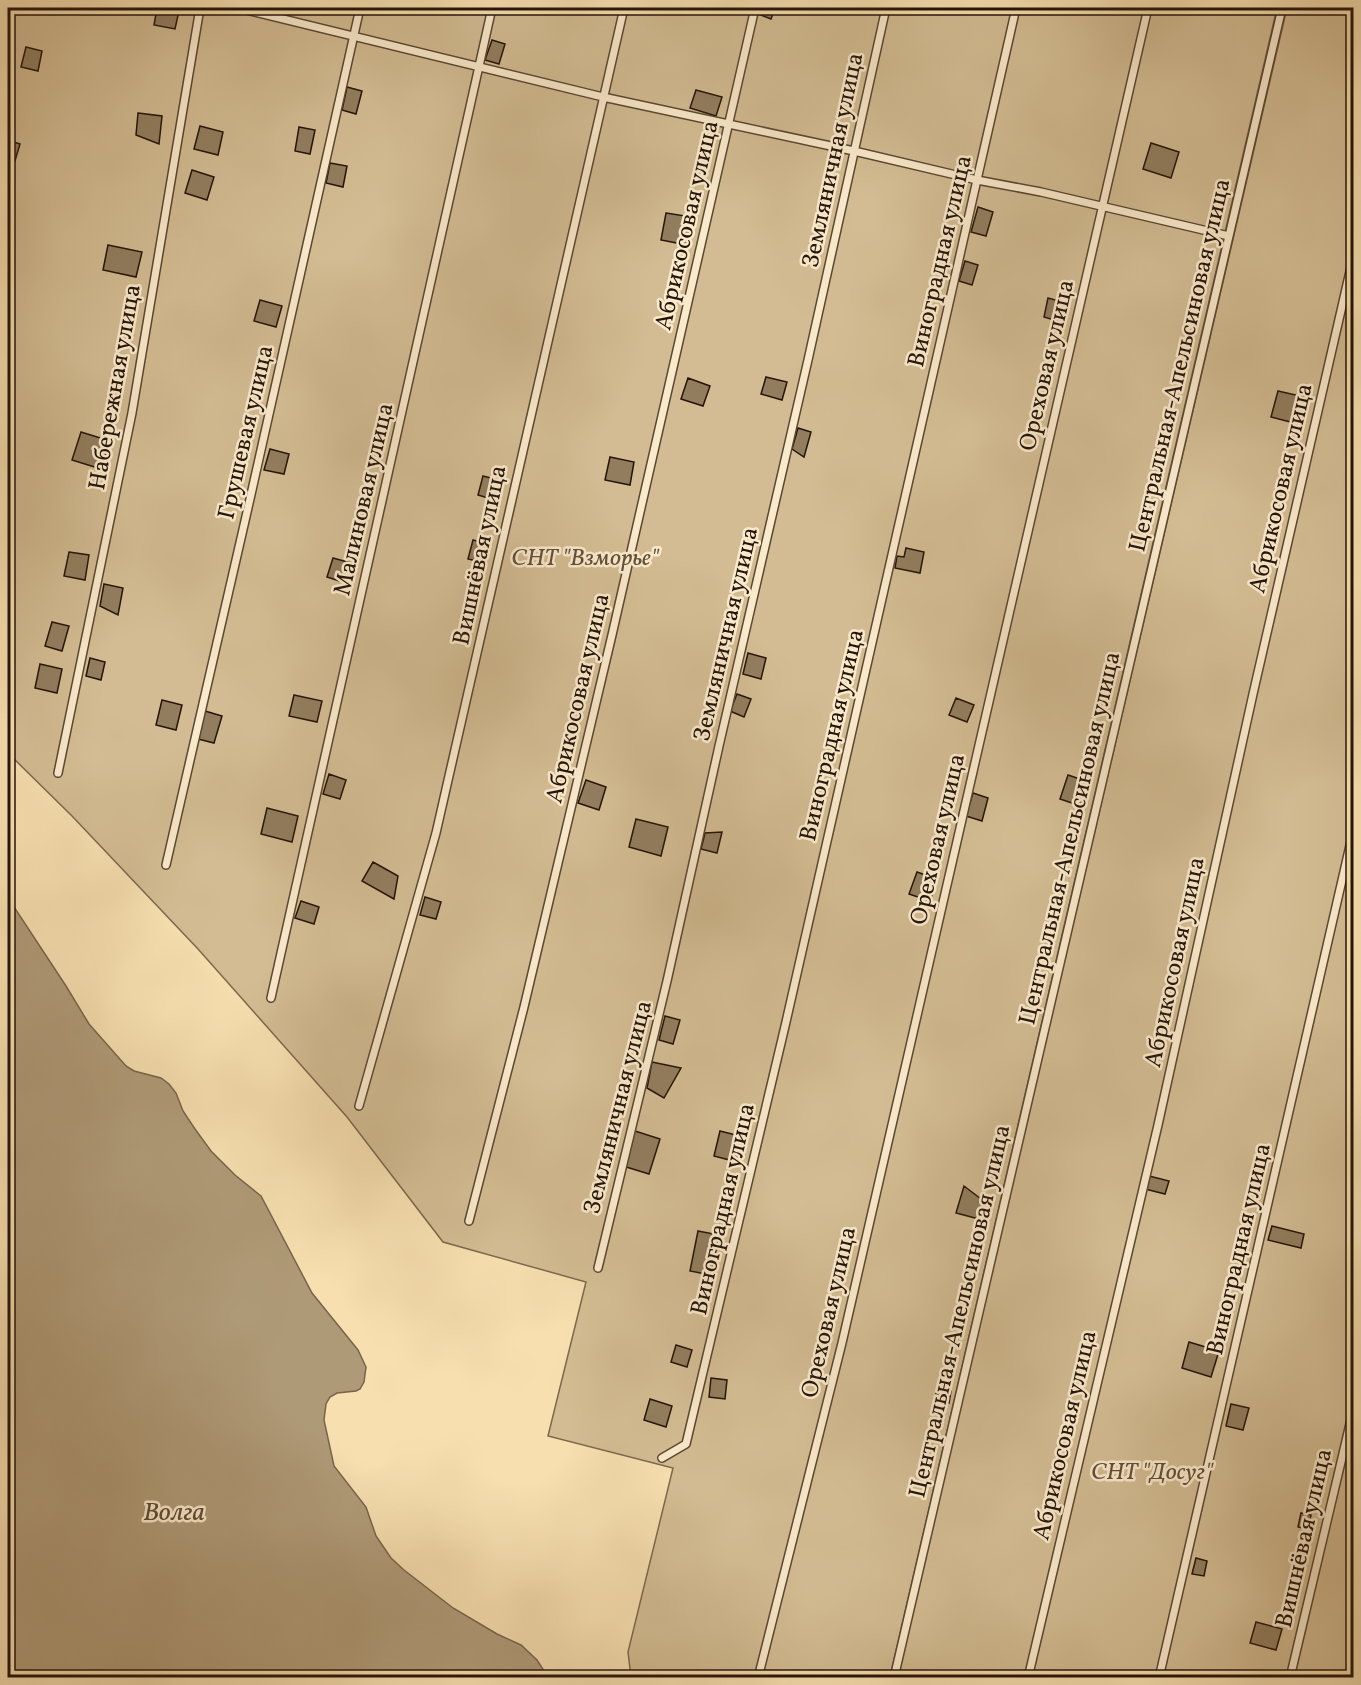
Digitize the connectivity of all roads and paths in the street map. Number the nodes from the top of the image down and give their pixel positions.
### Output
1 (200, 8) edge
2 (238, 8) edge
3 (360, 8) edge
4 (492, 8) edge
5 (624, 8) edge
6 (755, 8) edge
7 (886, 8) edge
8 (1016, 8) edge
9 (1148, 8) edge
10 (1282, 8) edge
11 (354, 36) junction
12 (480, 67) junction
13 (603, 97) junction
14 (729, 125) junction
15 (854, 151) junction
16 (977, 180) junction
17 (1102, 207) junction
18 (1229, 236) junction
19 (1353, 254) edge
20 (58, 773) dead end
21 (1353, 828) edge
22 (166, 865) dead end
23 (271, 998) dead end
24 (359, 1107) dead end
25 (469, 1221) dead end
26 (598, 1268) dead end
27 (1353, 1407) edge
28 (662, 1458) dead end
29 (758, 1677) edge
30 (894, 1677) edge
31 (1028, 1677) edge
32 (1159, 1677) edge
33 (1290, 1677) edge

1 - 20 lane, Набережная улица
2 - 11 lane
3 - 11 lane, Грушевая улица
4 - 12 lane, Малиновая улица
5 - 13 lane, Вишнёвая улица
6 - 14 lane, Абрикосовая улица
7 - 15 lane, Земляничная улица
8 - 16 lane, Виноградная улица
9 - 17 lane, Ореховая улица
10 - 18 lane, Центральная-Апельсиновая улица
11 - 12 lane
11 - 22 lane, Грушевая улица
12 - 13 lane
12 - 23 lane, Малиновая улица
13 - 14 lane
13 - 24 lane, Вишнёвая улица
14 - 15 lane
14 - 25 lane, Абрикосовая улица
15 - 16 lane
15 - 26 lane, Земляничная улица
16 - 17 lane
16 - 28 lane, Виноградная улица
17 - 18 lane
17 - 29 lane, Ореховая улица
18 - 30 lane, Центральная-Апельсиновая улица
19 - 31 lane, Абрикосовая улица
21 - 32 lane, Виноградная улица
27 - 33 lane, Вишнёвая улица

